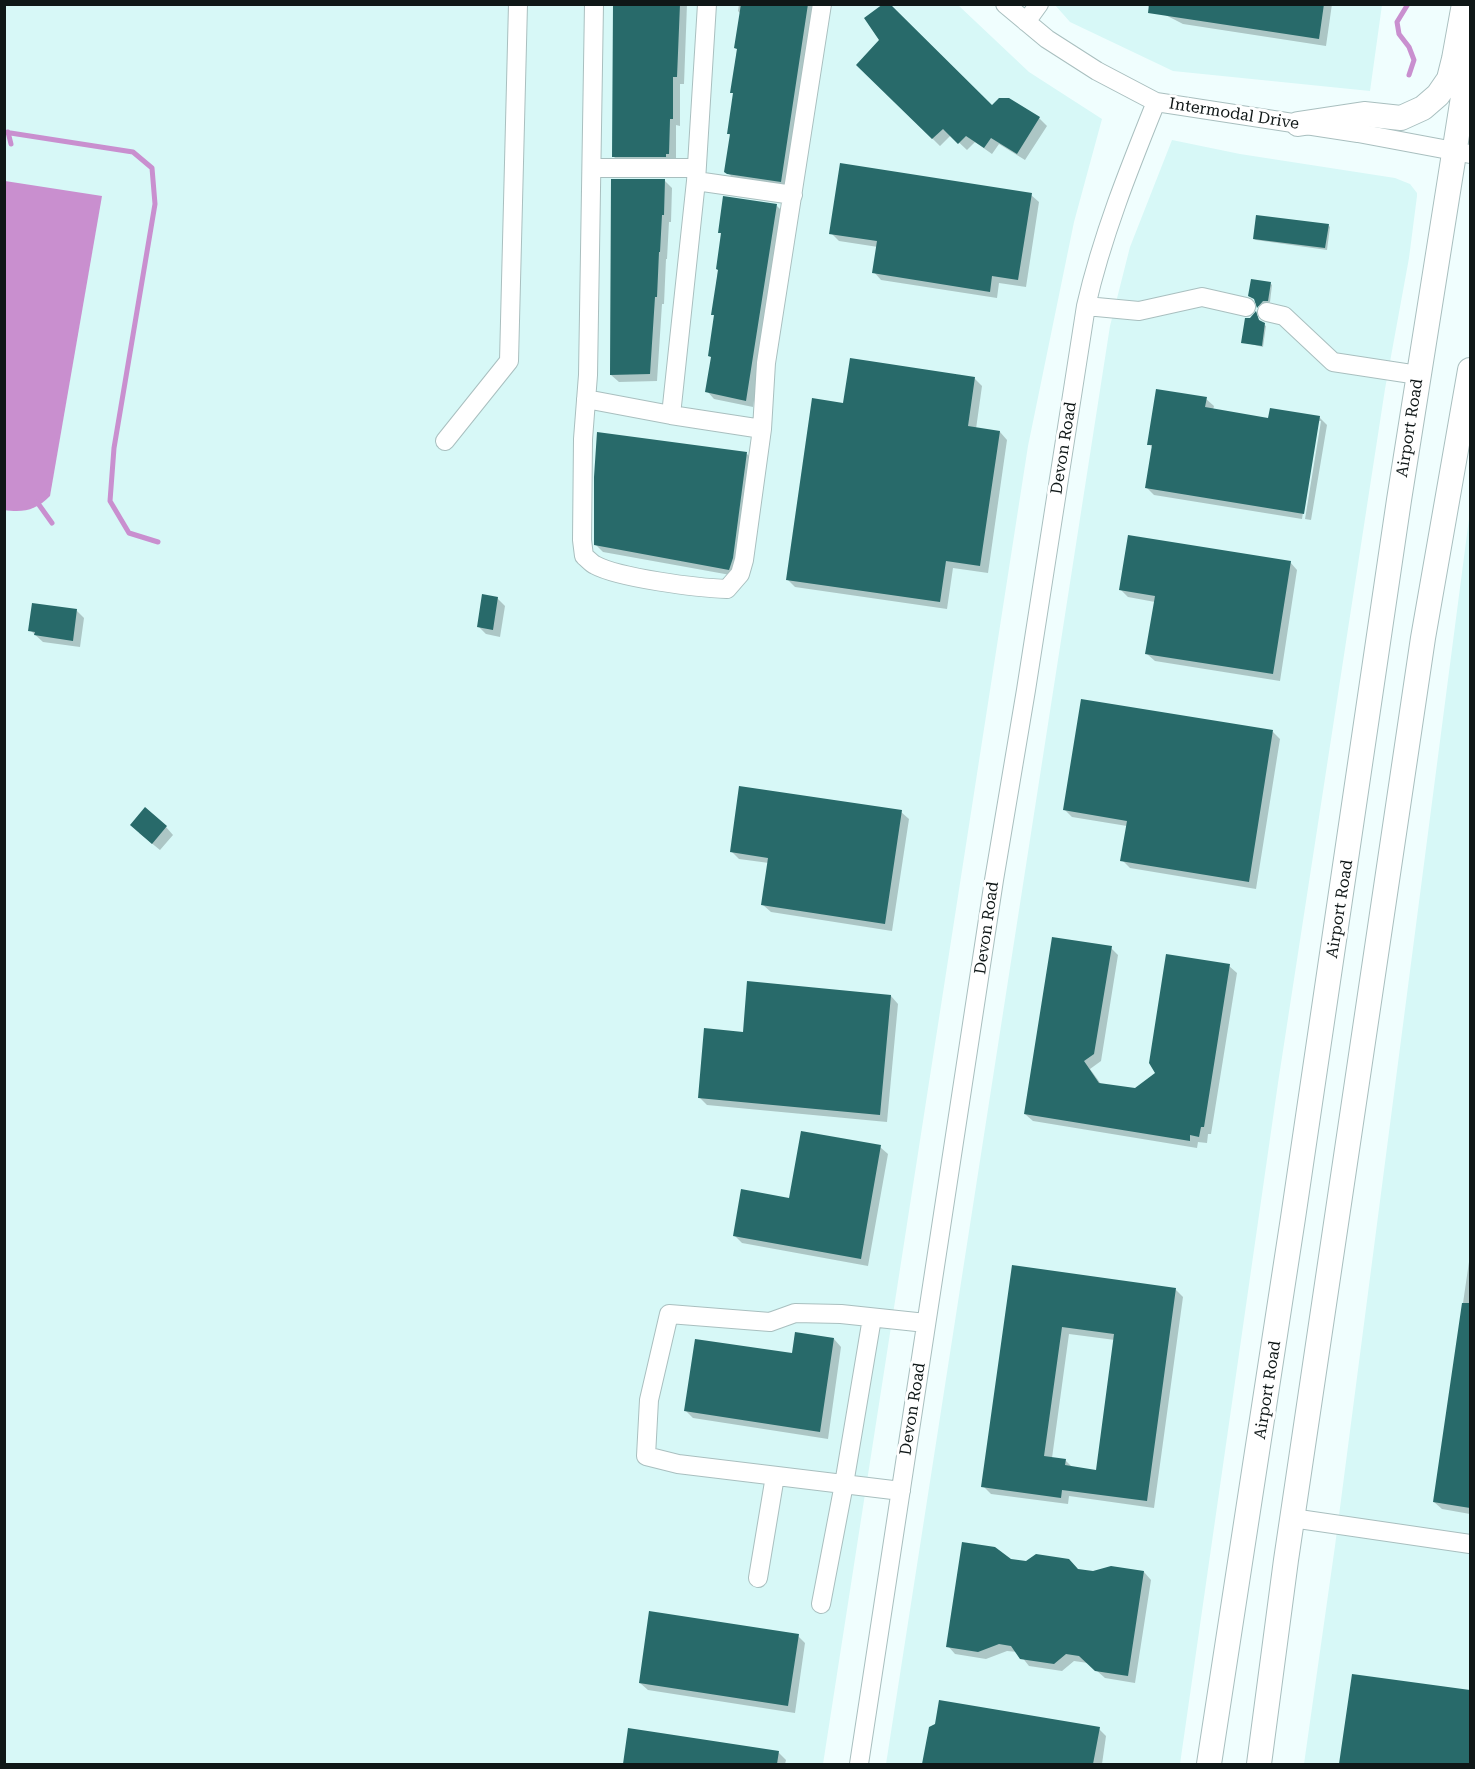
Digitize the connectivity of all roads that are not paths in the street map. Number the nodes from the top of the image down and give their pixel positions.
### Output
1 (518, 4) edge
2 (594, 4) edge
3 (707, 4) edge
4 (822, 4) edge
5 (1005, 4) edge
6 (1039, 4) edge
7 (1464, 4) edge
8 (1026, 22) junction
9 (1470, 53) edge
10 (1156, 102) junction
11 (1298, 124) junction
12 (1463, 152) edge
13 (592, 168) junction
14 (696, 174) junction
15 (793, 195) junction
16 (1086, 306) junction
17 (1246, 307) dead end
18 (1267, 312) dead end
19 (1470, 369) edge
20 (1418, 375) junction
21 (586, 399) junction
22 (671, 415) junction
23 (762, 429) junction
24 (445, 441) dead end
25 (872, 1318) junction
26 (926, 1323) junction
27 (775, 1476) junction
28 (844, 1484) junction
29 (901, 1491) junction
30 (1292, 1518) junction
31 (1470, 1544) edge
32 (758, 1578) dead end
33 (820, 1604) dead end
34 (859, 1764) edge
35 (1209, 1764) edge
36 (1259, 1764) edge

1 - 24 street
2 - 13 street
3 - 14 street
4 - 15 street
5 - 8 street, Intermodal Drive
6 - 8 street
7 - 11 main road
8 - 10 street, Intermodal Drive
9 - 12 main road, Airport Road
10 - 11 street, Intermodal Drive
10 - 16 street, Devon Road
11 - 12 street, Intermodal Drive
12 - 20 main road, Airport Road
13 - 14 street
13 - 21 street
14 - 15 street
14 - 22 street
15 - 23 street
16 - 17 street
16 - 26 street, Devon Road
18 - 20 street
19 - 30 main road
20 - 35 main road, Airport Road
21 - 22 street
21 - 23 street
22 - 23 street
25 - 26 street
25 - 27 street
25 - 28 street
26 - 29 street, Devon Road
27 - 28 street
27 - 32 street
28 - 29 street
28 - 33 street
29 - 34 street, Devon Road
30 - 31 street
30 - 36 main road

